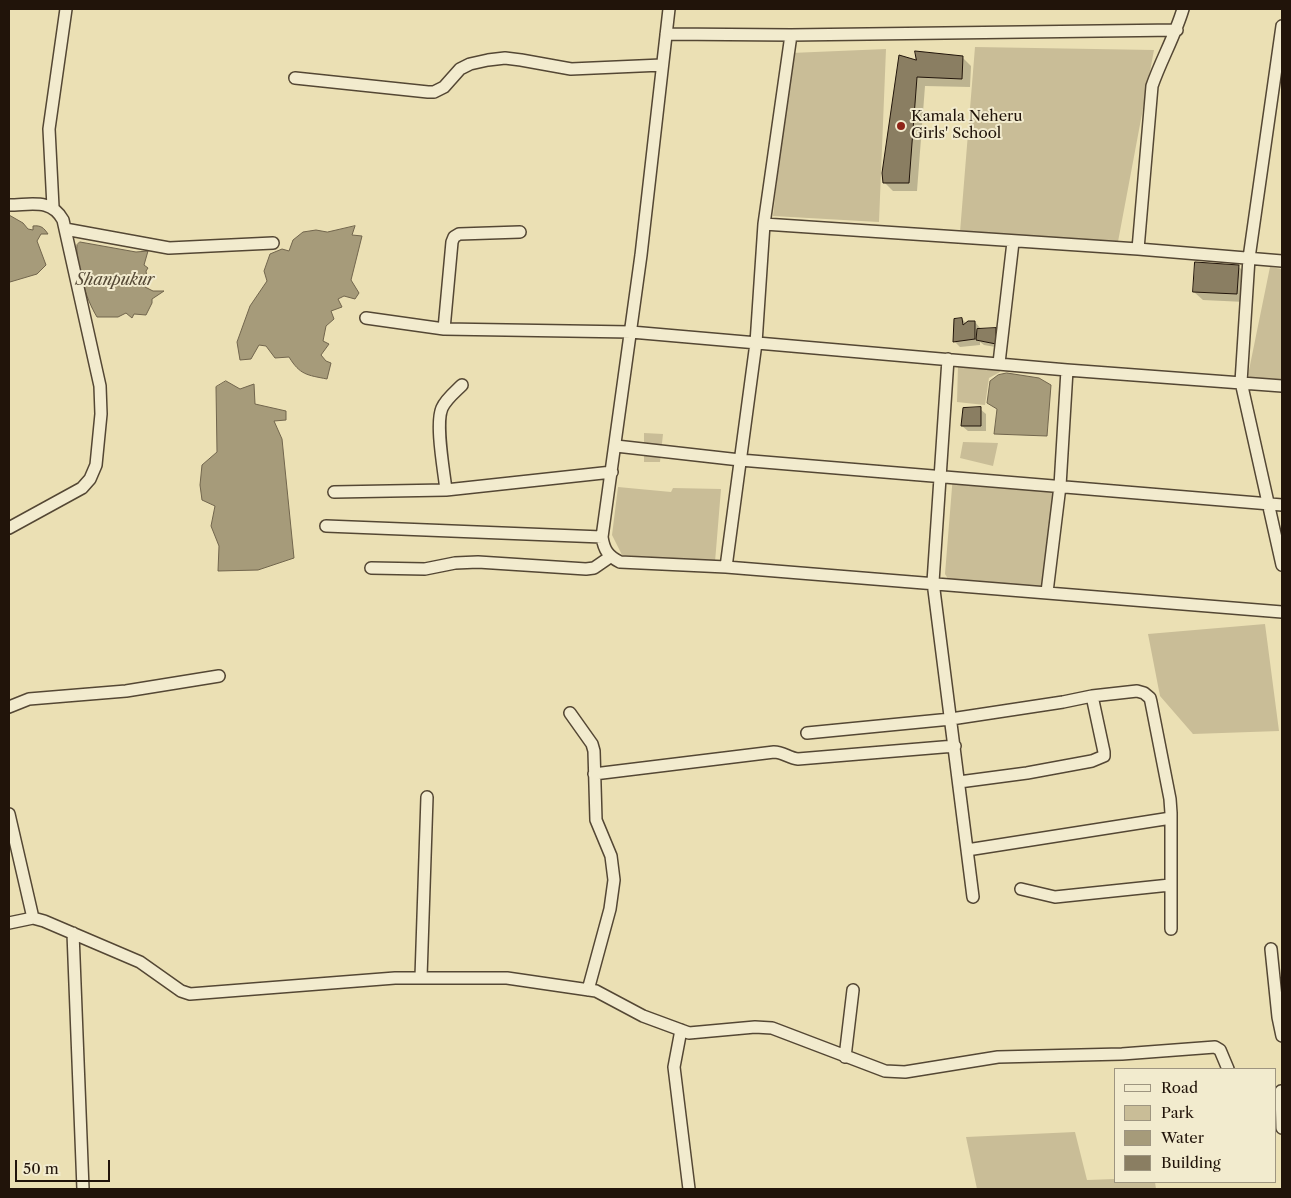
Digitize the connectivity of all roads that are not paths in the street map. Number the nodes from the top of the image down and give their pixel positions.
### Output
1 (66, 9) edge
2 (668, 9) edge
3 (1183, 9) edge
4 (1282, 26) edge
5 (1177, 30) junction
6 (666, 34) junction
7 (790, 35) junction
8 (662, 65) junction
9 (295, 78) dead end
10 (9, 205) edge
11 (53, 207) junction
12 (764, 224) junction
13 (65, 229) junction
14 (520, 232) dead end
15 (1014, 242) junction
16 (273, 243) dead end
17 (1138, 249) junction
18 (1249, 258) junction
19 (1282, 261) edge
20 (366, 318) dead end
21 (444, 329) junction
22 (631, 332) junction
23 (756, 343) junction
24 (948, 359) junction
25 (999, 363) junction
26 (1067, 370) junction
27 (1241, 382) junction
28 (462, 385) dead end
29 (1282, 386) edge
30 (616, 446) junction
31 (740, 460) junction
32 (612, 472) junction
33 (940, 477) junction
34 (1060, 486) junction
35 (446, 490) junction
36 (334, 492) dead end
37 (1268, 504) junction
38 (1282, 505) edge
39 (326, 526) dead end
40 (9, 528) edge
41 (602, 537) junction
42 (610, 558) junction
43 (1282, 566) edge
44 (726, 567) junction
45 (371, 568) dead end
46 (933, 582) junction
47 (1046, 592) junction
48 (1282, 612) edge
49 (219, 676) dead end
50 (1092, 696) junction
51 (9, 706) edge
52 (570, 713) dead end
53 (951, 719) junction
54 (807, 733) dead end
55 (955, 746) junction
56 (594, 774) junction
57 (959, 782) junction
58 (426, 797) dead end
59 (9, 814) edge
60 (1171, 818) junction
61 (967, 850) junction
62 (1170, 884) junction
63 (1021, 889) dead end
64 (973, 897) dead end
65 (34, 918) junction
66 (9, 923) edge
67 (1171, 929) dead end
68 (73, 933) junction
69 (1271, 949) dead end
70 (420, 977) junction
71 (588, 990) junction
72 (853, 990) dead end
73 (681, 1030) junction
74 (1282, 1036) edge
75 (845, 1057) junction
76 (1228, 1068) edge
77 (1279, 1092) edge
78 (1282, 1128) edge
79 (83, 1189) edge
80 (689, 1189) edge

1 - 11 street
2 - 6 street
3 - 5 street
4 - 18 street
5 - 7 street
5 - 17 street
6 - 7 street
6 - 8 street
7 - 12 street
8 - 9 street
8 - 22 street
10 - 11 street
11 - 13 street
12 - 15 street
12 - 23 street
13 - 16 street
13 - 40 street
14 - 21 street
15 - 17 street
15 - 25 street
17 - 18 street
18 - 19 street
18 - 27 street
20 - 21 street
21 - 22 street
22 - 23 street
22 - 30 street
23 - 24 street
23 - 31 street
24 - 25 street
24 - 33 street
25 - 26 street
26 - 27 street
26 - 34 street
27 - 29 street
27 - 37 street
28 - 35 street
30 - 31 street
30 - 32 street
31 - 33 street
31 - 44 street
32 - 35 street
32 - 41 street
33 - 34 street
33 - 46 street
34 - 37 street
34 - 47 street
35 - 36 street
37 - 38 street
37 - 43 street
39 - 41 street
41 - 42 street
42 - 44 street
42 - 45 street
44 - 46 street
46 - 47 street
46 - 53 street
47 - 48 street
49 - 51 street
50 - 53 street
50 - 57 street
50 - 60 street
52 - 56 street
53 - 54 street
53 - 55 street
55 - 56 street
55 - 57 street
56 - 71 street
57 - 61 street
58 - 70 street
59 - 65 street
60 - 61 street
60 - 62 street
61 - 64 street
62 - 63 street
62 - 67 street
65 - 66 street
65 - 68 street
68 - 70 street
68 - 79 street
69 - 74 street
70 - 71 street
71 - 73 street
72 - 75 street
73 - 75 street
73 - 80 street
75 - 76 street
77 - 78 street

